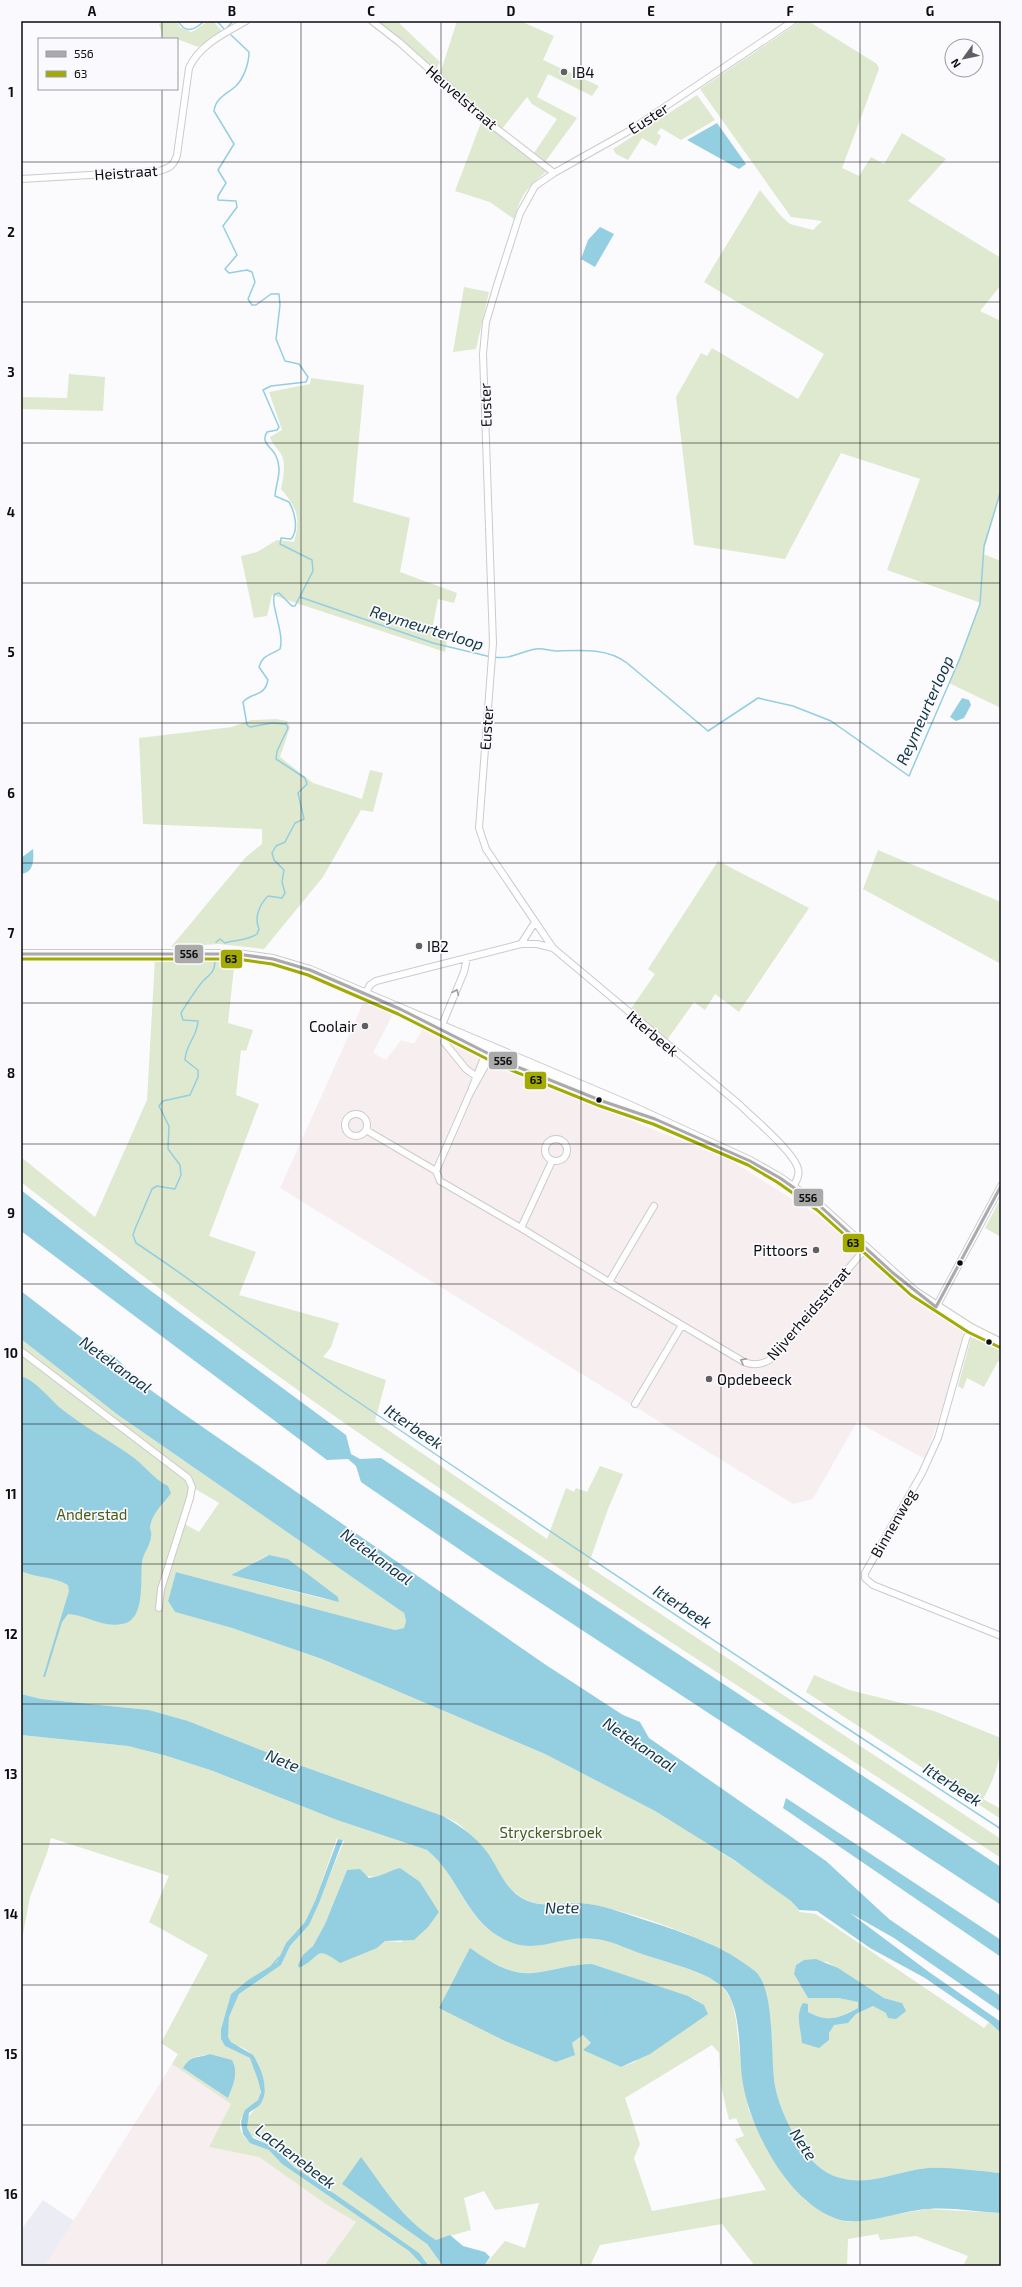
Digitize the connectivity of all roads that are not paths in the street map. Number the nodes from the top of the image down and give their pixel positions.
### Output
1 (246, 21) edge
2 (372, 21) edge
3 (793, 21) edge
4 (554, 172) junction
5 (21, 179) edge
6 (535, 922) junction
7 (522, 944) junction
8 (553, 948) junction
9 (21, 954) edge
10 (467, 958) junction
11 (365, 994) junction
12 (400, 1009) junction
13 (442, 1025) junction
14 (444, 1042) dead end
15 (489, 1051) junction
16 (477, 1077) junction
17 (366, 1130) dead end
18 (552, 1161) dead end
19 (436, 1171) junction
20 (1001, 1186) edge
21 (793, 1187) junction
22 (654, 1206) dead end
23 (521, 1228) junction
24 (866, 1248) junction
25 (609, 1282) junction
26 (936, 1307) junction
27 (682, 1325) junction
28 (971, 1328) junction
29 (1001, 1343) edge
30 (21, 1352) edge
31 (635, 1404) dead end
32 (159, 1608) dead end
33 (1001, 1636) edge

1 - 5 street, Heistraat
2 - 4 street, Heuvelstraat
3 - 4 street, Euster
4 - 6 street, Euster
6 - 7 street
6 - 8 street, Euster
7 - 8 street, Itterbeek
7 - 10 street, Itterbeek
8 - 21 street, Itterbeek
9 - 11 main road
10 - 11 street, Itterbeek
13 -> 10 street
11 - 12 main road
12 - 13 main road
12 - 15 main road
13 - 15 main road
14 - 16 street
15 - 16 street
15 - 21 main road
16 - 19 street
17 - 19 street, Nijverheidsstraat
18 - 23 street
19 - 23 street, Nijverheidsstraat
20 - 26 street
21 - 24 main road
22 - 25 street
23 - 25 street, Nijverheidsstraat
24 - 26 main road
24 -> 27 street, Nijverheidsstraat
25 - 27 street, Nijverheidsstraat
26 - 28 main road
27 - 31 street
28 - 29 main road
28 - 33 street, Binnenweg
30 - 32 street

